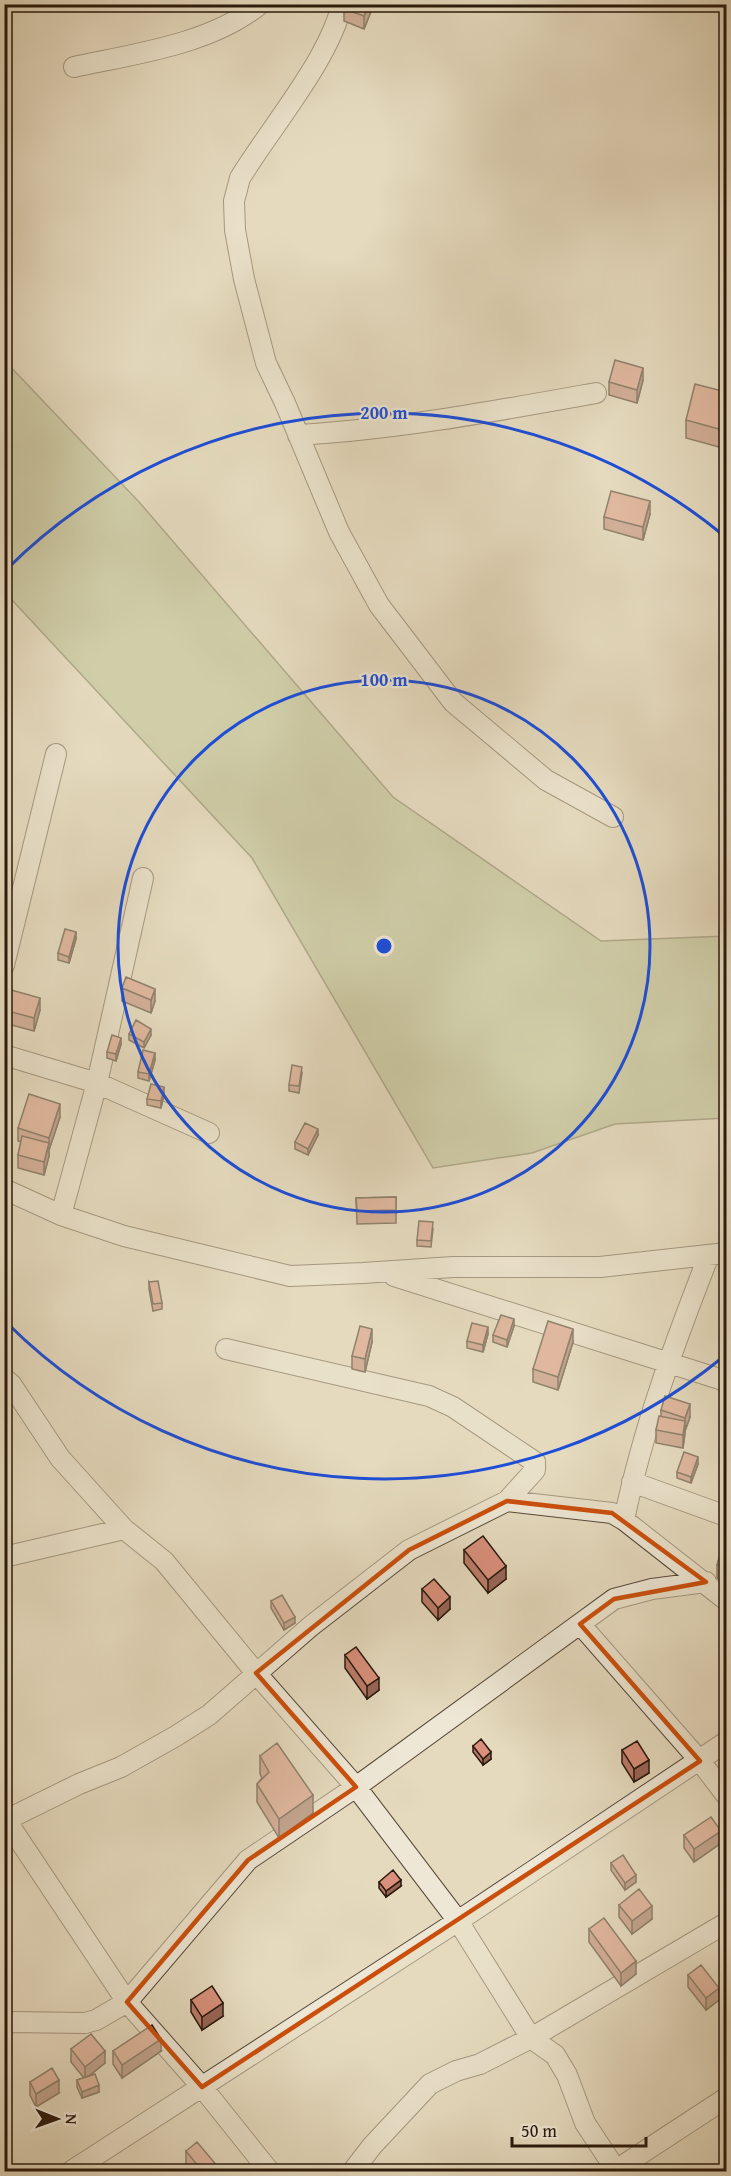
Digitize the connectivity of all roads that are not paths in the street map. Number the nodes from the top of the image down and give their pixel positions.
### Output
1 (260, 4) edge
2 (342, 4) edge
3 (74, 67) dead end
4 (596, 393) dead end
5 (298, 435) junction
6 (56, 754) dead end
7 (613, 817) dead end
8 (143, 878) dead end
9 (4, 965) edge
10 (4, 1055) edge
11 (97, 1083) junction
12 (209, 1133) dead end
13 (4, 1189) edge
14 (61, 1215) junction
15 (718, 1254) edge
16 (383, 1272) junction
17 (226, 1349) dead end
18 (667, 1362) junction
19 (4, 1378) edge
20 (726, 1381) edge
21 (632, 1482) junction
22 (507, 1501) junction
23 (726, 1516) edge
24 (624, 1520) junction
25 (124, 1529) junction
26 (4, 1557) edge
27 (706, 1582) junction
28 (726, 1600) edge
29 (580, 1624) junction
30 (256, 1673) junction
31 (726, 1742) edge
32 (700, 1761) junction
33 (356, 1787) junction
34 (726, 1795) edge
35 (5, 1819) edge
36 (458, 1921) junction
37 (726, 1923) edge
38 (127, 2002) junction
39 (4, 2024) edge
40 (531, 2038) junction
41 (202, 2087) junction
42 (726, 2098) edge
43 (619, 2171) edge
44 (70, 2172) edge
45 (270, 2172) edge
46 (352, 2172) edge

1 - 3 street
2 - 5 street
4 - 5 street
5 - 7 street
6 - 9 street
8 - 11 street
10 - 11 street
11 - 12 street
11 - 14 street
13 - 14 street
14 - 16 street
15 - 16 street
15 - 18 street
16 - 18 street
17 - 22 street
18 - 20 street
18 - 21 street
19 - 25 street
21 - 23 street
21 - 24 street
22 - 24 street
22 - 30 street
24 - 27 street
25 - 26 street
25 - 30 street
27 - 28 street
27 - 29 street
29 - 32 street
29 - 33 street
30 - 33 street
30 - 35 street
31 - 32 street
32 - 34 street
32 - 36 street
33 - 36 street
33 - 38 street
35 - 38 street
36 - 40 street
36 - 41 street
37 - 40 street
38 - 39 street
38 - 41 street
40 - 43 street
40 - 46 street
41 - 44 street
41 - 45 street
42 - 43 street

